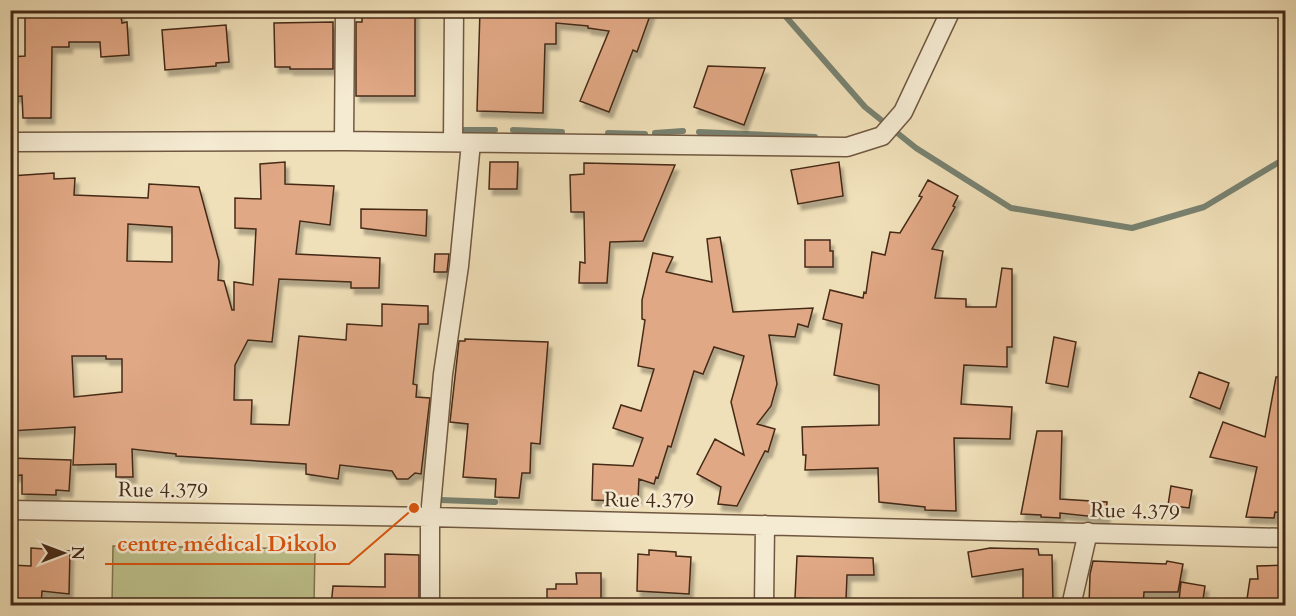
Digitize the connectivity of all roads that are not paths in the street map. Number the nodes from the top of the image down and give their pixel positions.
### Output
1 (345, 10) edge
2 (454, 10) edge
3 (951, 10) edge
4 (344, 141) junction
5 (10, 142) edge
6 (462, 143) junction
7 (10, 510) edge
8 (430, 517) junction
9 (765, 525) junction
10 (1088, 532) junction
11 (1286, 538) edge
12 (430, 606) edge
13 (764, 606) edge
14 (1071, 606) edge

1 - 4 street
2 - 6 street
3 - 6 street
4 - 5 street
4 - 6 street
6 - 8 street
7 - 8 street, Rue 4.379
8 - 9 street, Rue 4.379
8 - 12 street
9 - 10 street, Rue 4.379
9 - 13 street
10 - 11 street, Rue 4.379
10 - 14 street

